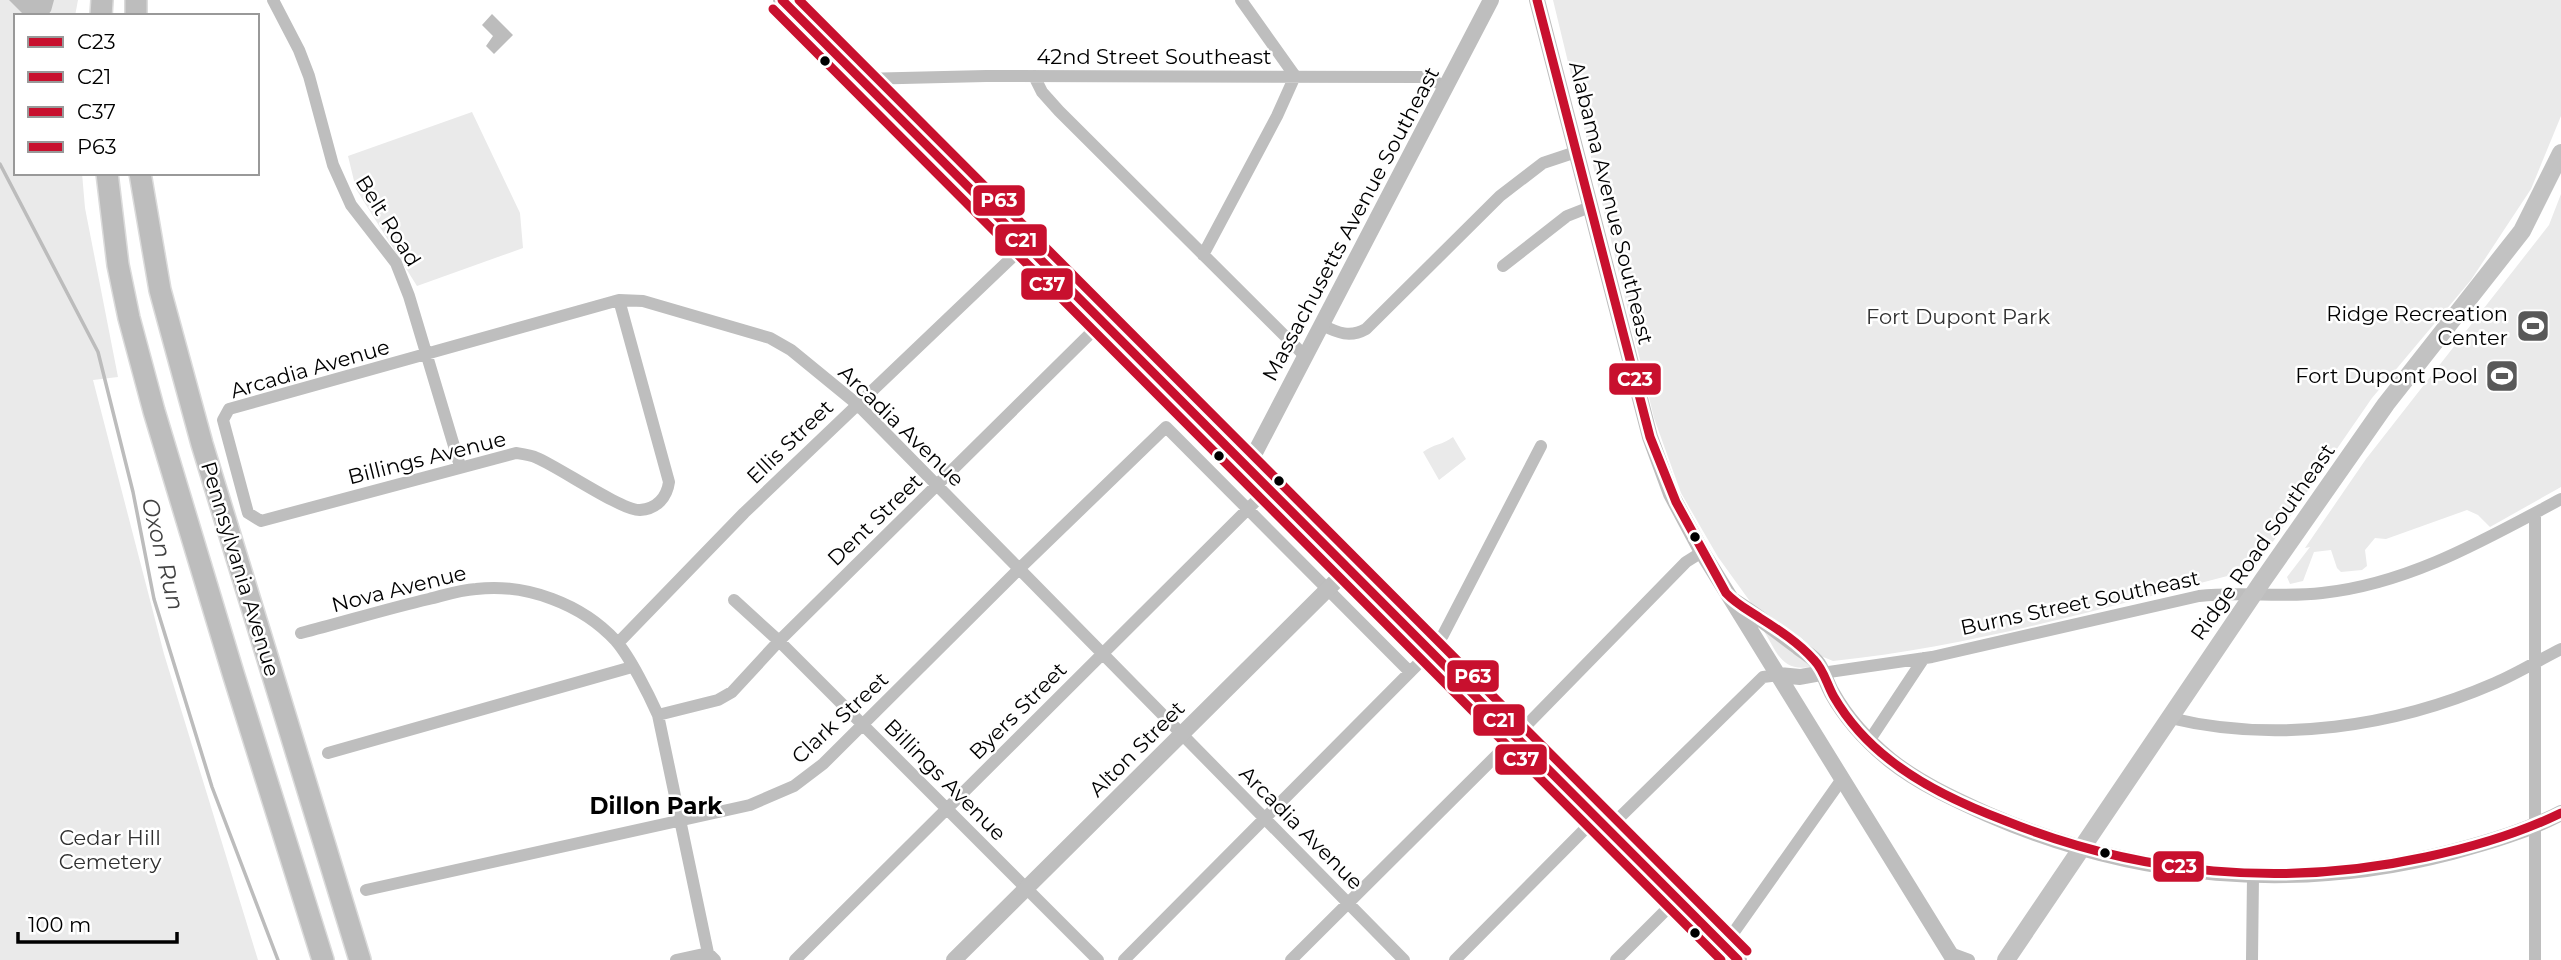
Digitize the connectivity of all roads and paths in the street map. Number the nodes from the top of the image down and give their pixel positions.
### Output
1 (273, 0) edge
2 (782, 0) edge
3 (1241, 0) edge
4 (1491, 0) edge
5 (1537, 0) edge
6 (1034, 76) junction
7 (1295, 76) junction
8 (860, 79) junction
9 (1446, 87) junction
10 (1576, 152) junction
11 (2561, 153) edge
12 (107, 175) edge
13 (141, 175) edge
14 (1590, 207) junction
15 (1025, 245) junction
16 (1203, 255) junction
17 (1503, 266) dead end
18 (619, 300) junction
19 (1102, 322) junction
20 (1322, 325) junction
21 (429, 355) junction
22 (1306, 356) junction
23 (857, 404) junction
24 (1542, 446) dead end
25 (234, 463) joint
26 (460, 466) junction
27 (1247, 468) junction
28 (938, 486) junction
29 (1268, 489) junction
30 (2561, 499) edge
31 (1248, 509) junction
32 (2535, 513) junction
33 (1702, 552) junction
34 (1349, 568) junction
35 (1019, 569) junction
36 (1328, 589) junction
37 (2254, 594) junction
38 (1729, 597) junction
39 (734, 600) dead end
40 (301, 633) dead end
41 (779, 641) junction
42 (618, 643) junction
43 (2561, 649) edge
44 (1430, 652) junction
45 (1103, 654) junction
46 (1924, 658) junction
47 (2535, 663) junction
48 (632, 667) junction
49 (1410, 672) junction
50 (1822, 673) junction
51 (1779, 675) junction
52 (658, 715) junction
53 (2170, 718) junction
54 (863, 725) junction
55 (1182, 734) junction
56 (1516, 737) junction
57 (1869, 741) junction
58 (328, 753) dead end
59 (1842, 779) junction
60 (947, 809) junction
61 (2561, 813) edge
62 (1265, 819) junction
63 (679, 820) junction
64 (1602, 823) junction
65 (2535, 825) junction
66 (2082, 849) junction
67 (2253, 876) junction
68 (1026, 888) junction
69 (366, 890) dead end
70 (1677, 899) junction
71 (1348, 903) junction
72 (1724, 946) junction
73 (712, 956) edge
74 (1952, 957) edge
75 (323, 960) edge
76 (360, 960) edge
77 (676, 960) edge
78 (795, 960) edge
79 (954, 960) edge
80 (1098, 960) edge
81 (1124, 960) edge
82 (1291, 960) edge
83 (1404, 960) edge
84 (1455, 960) edge
85 (1616, 960) edge
86 (1738, 960) edge
87 (1969, 960) edge
88 (2006, 960) edge
89 (2252, 960) edge
90 (2535, 960) edge

1 - 21 street, Belt Road
2 - 8 main road
3 - 7 street
4 - 9 street, Massachusetts Avenue Southeast
5 - 10 street, Alabama Avenue Southeast
6 - 7 street, 42nd Street Southeast
6 - 8 street, 42nd Street Southeast
6 - 16 street
7 - 9 street, 42nd Street Southeast
7 - 16 street
8 - 15 main road
9 - 20 street, Massachusetts Avenue Southeast
10 - 14 street, Alabama Avenue Southeast
10 - 20 street
11 - 37 main road, Ridge Road Southeast
12 - 75 highway, Pennsylvania Avenue
13 - 76 highway, Pennsylvania Avenue
14 - 17 street
14 - 33 street, Alabama Avenue Southeast
15 - 19 main road
15 - 23 street, Ellis Street
16 - 22 street
18 - 21 street, Arcadia Avenue
18 - 23 street, Arcadia Avenue
18 - 26 street, Billings Avenue
19 - 27 main road
19 - 28 street, Dent Street
20 - 22 street, Massachusetts Avenue Southeast
21 - 25 street, Arcadia Avenue
21 - 26 street, Belt Road
22 - 27 street, Massachusetts Avenue Southeast
23 - 28 street, Arcadia Avenue
23 - 42 street, Ellis Street
24 - 44 street
25 - 26 street, Billings Avenue
27 - 29 main road
28 - 35 street, Arcadia Avenue
28 - 41 street, Dent Street
29 - 31 street, Byers Street
29 - 34 main road
30 - 32 street, Burns Street Southeast
31 - 35 street, Clark Street
31 - 36 street
31 - 45 street, Byers Street
32 - 37 street, Burns Street Southeast
32 - 47 street
33 - 38 street, Alabama Avenue Southeast
33 - 56 street
34 - 36 street, Alton Street
34 - 44 main road
35 - 45 street, Arcadia Avenue
35 - 54 street, Clark Street
36 - 49 street
36 - 55 street, Alton Street
37 - 46 street, Burns Street Southeast
37 - 53 main road, Ridge Road Southeast
38 - 50 street
38 - 51 street, Alabama Avenue Southeast
39 - 41 street, Billings Avenue
40 - 42 street, Nova Avenue
41 - 52 street, Dent Street
41 - 54 street, Billings Avenue
42 - 48 street, Nova Avenue
43 - 47 street
44 - 49 street
44 - 56 main road
45 - 55 street, Arcadia Avenue
45 - 60 street, Byers Street
46 - 50 street, Burns Street Southeast
46 - 57 street
47 - 53 street
47 - 65 street
48 - 52 street, Nova Avenue
48 - 58 street
49 - 62 street
50 - 51 street, Burns Street Southeast
50 - 57 street
51 - 59 street, Alabama Avenue Southeast
51 - 64 street
52 - 63 street, Nova Avenue
53 - 66 main road, Ridge Road Southeast
54 - 60 street, Billings Avenue
54 - 63 street, Clark Street
55 - 62 street, Arcadia Avenue
55 - 68 street, Alton Street
56 - 64 main road
56 - 71 street
57 - 66 street
59 - 72 street
59 - 74 street, Alabama Avenue Southeast
60 - 68 street, Billings Avenue
60 - 78 street, Byers Street
61 - 65 street
62 - 71 street, Arcadia Avenue
62 - 81 street
63 - 69 street, Clark Street
63 - 73 street, Nova Avenue
64 - 70 main road
64 - 84 street
65 - 67 street
65 - 90 street
66 - 67 street
66 - 88 main road, Ridge Road Southeast
67 - 89 street
68 - 79 street, Alton Street
68 - 80 street, Billings Avenue
70 - 72 main road
70 - 85 street
71 - 82 street
71 - 83 street, Arcadia Avenue
72 - 86 main road
73 - 77 street
74 - 87 street

